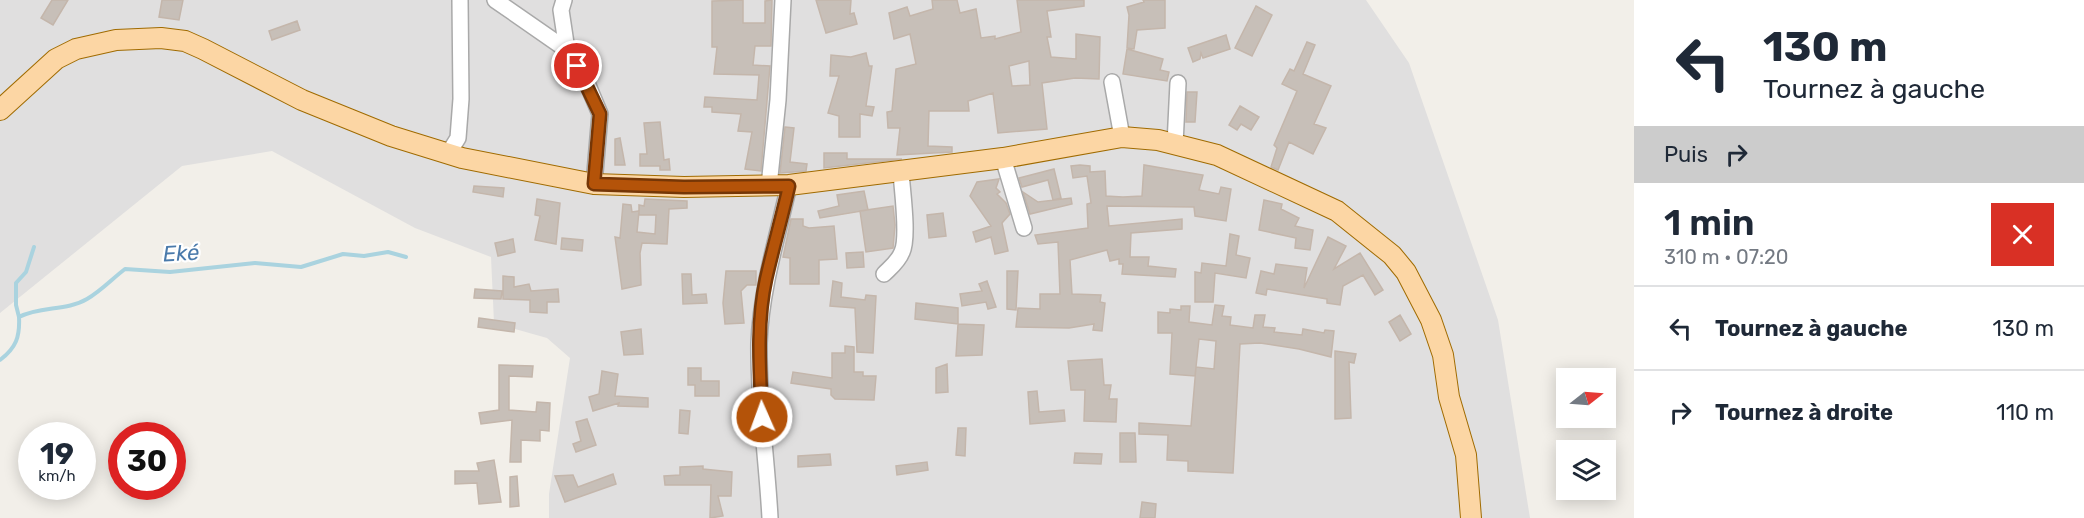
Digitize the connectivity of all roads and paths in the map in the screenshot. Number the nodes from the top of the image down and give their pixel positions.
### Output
1 (460, 0) edge
2 (495, 0) edge
3 (564, 0) edge
4 (783, 0) edge
5 (567, 50) junction
6 (1112, 82) dead end
7 (1178, 83) dead end
8 (0, 110) edge
9 (1122, 137) junction
10 (1175, 144) junction
11 (448, 154) junction
12 (1003, 158) junction
13 (901, 172) junction
14 (594, 184) junction
15 (779, 186) junction
16 (1024, 228) dead end
17 (884, 274) dead end
18 (770, 518) edge
19 (1471, 518) edge

1 - 11 street
2 - 5 street
3 - 5 street
4 - 15 street
5 - 14 street
6 - 9 street
7 - 10 street
8 - 11 main road
9 - 10 main road
9 - 12 main road
10 - 19 main road
11 - 14 main road
12 - 13 main road
12 - 16 street
13 - 15 main road
13 - 17 street
14 - 15 main road
15 - 18 street

